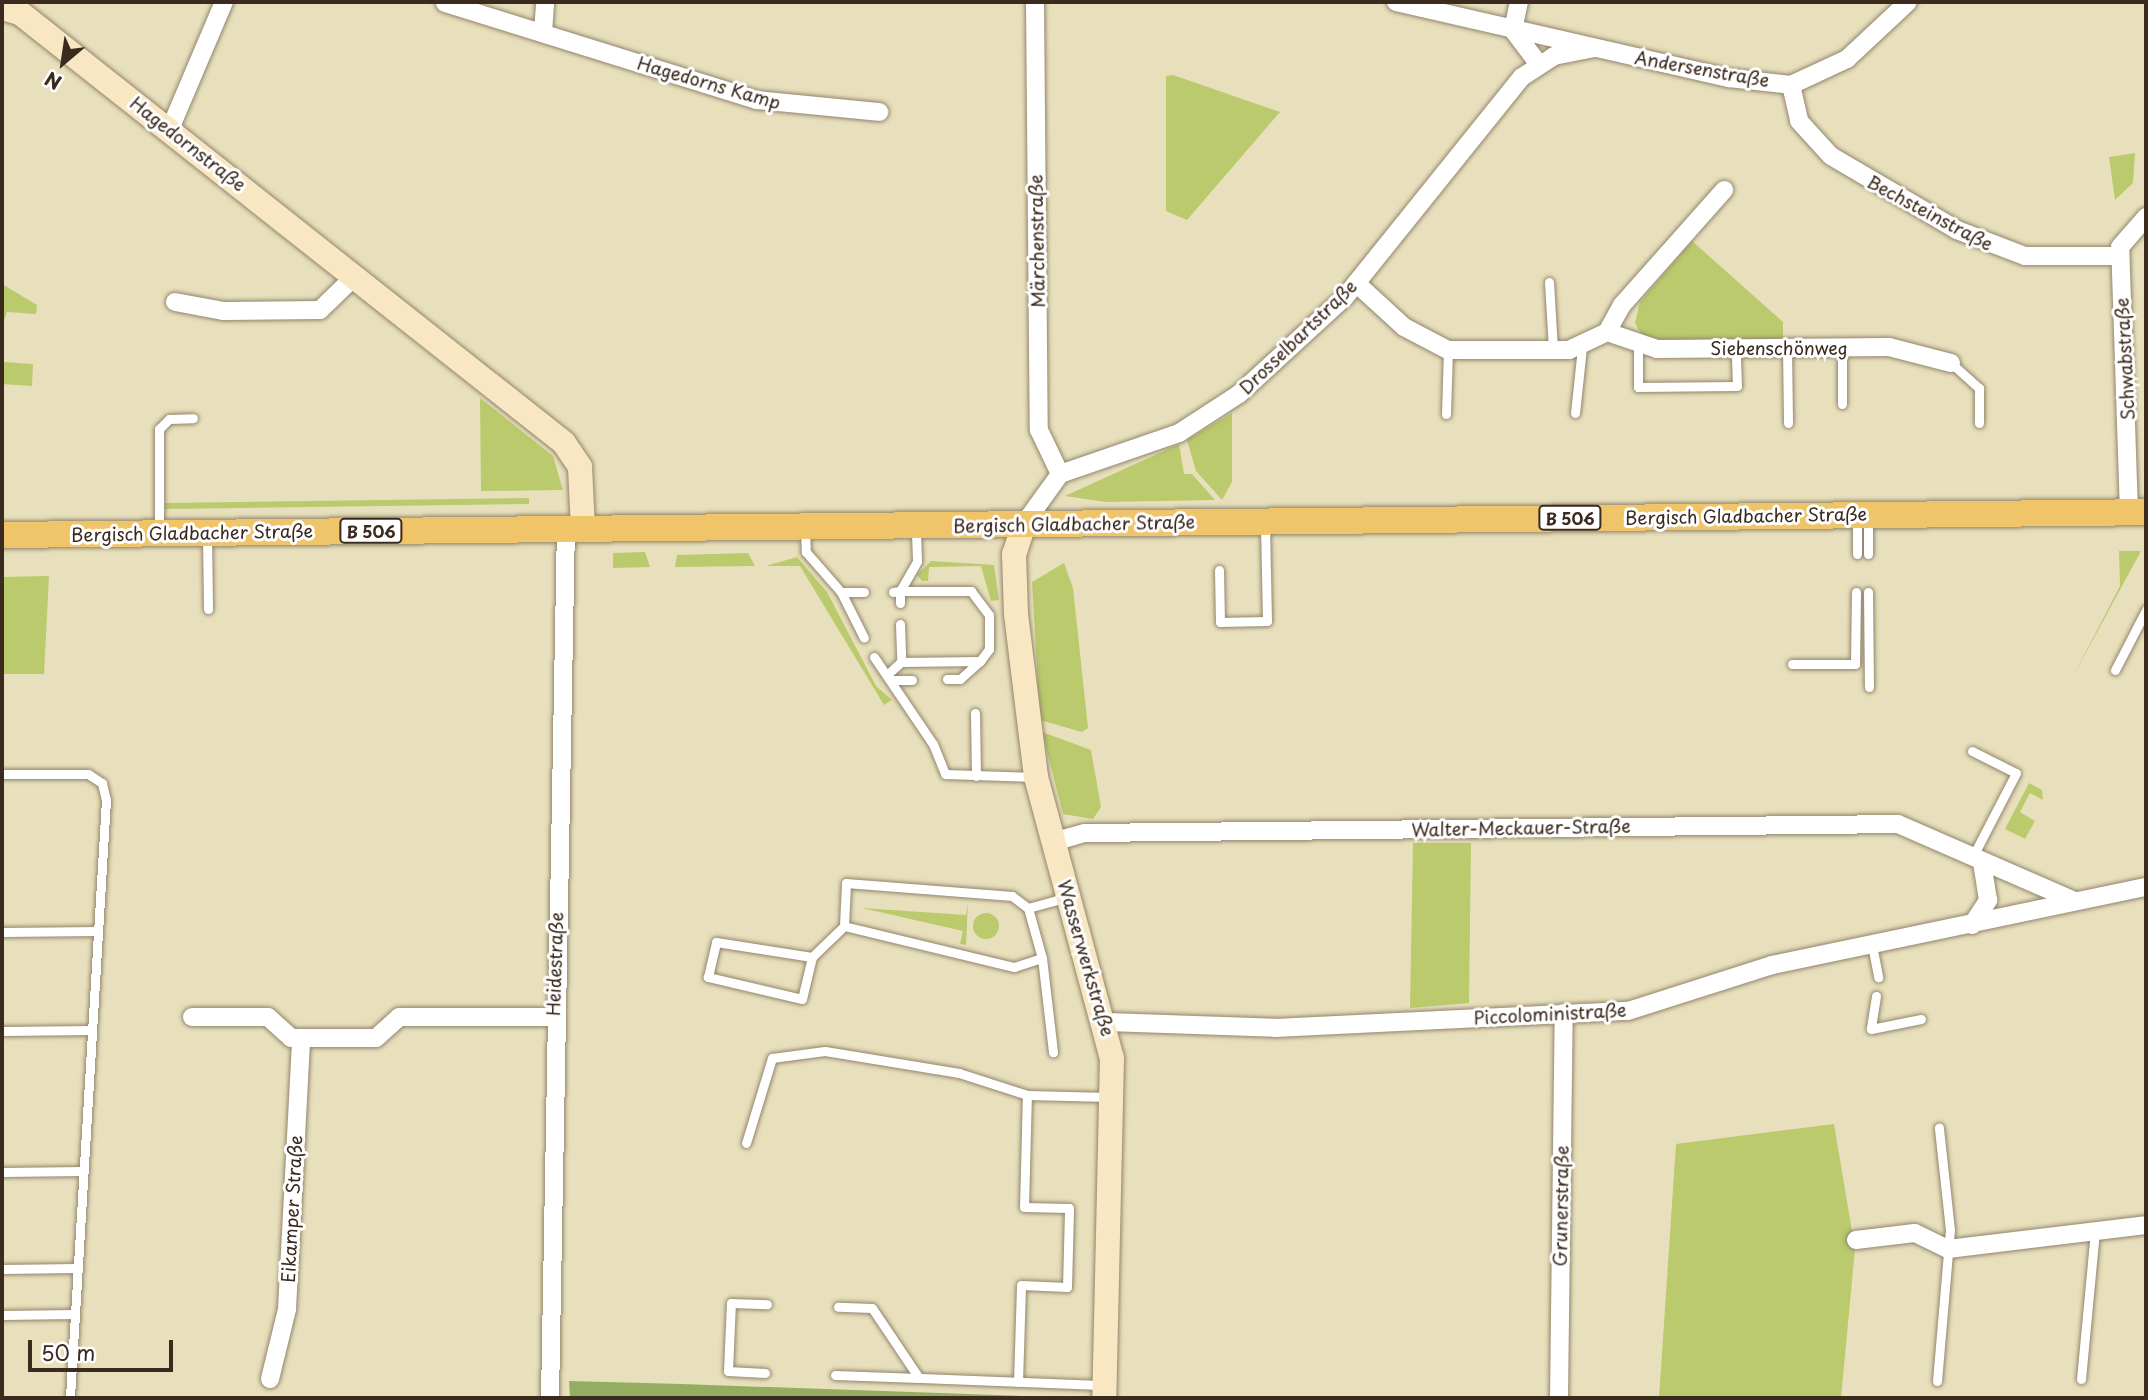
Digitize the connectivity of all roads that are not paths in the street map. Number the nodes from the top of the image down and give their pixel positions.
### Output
1 (224, 2) edge
2 (545, 2) edge
3 (1035, 2) edge
4 (1395, 2) edge
5 (1519, 2) edge
6 (1908, 2) edge
7 (445, 3) edge
8 (12, 8) edge
9 (1513, 30) junction
10 (543, 33) junction
11 (1594, 48) junction
12 (1538, 63) junction
13 (1791, 85) junction
14 (880, 112) dead end
15 (170, 129) junction
16 (1724, 190) dead end
17 (2146, 217) edge
18 (2119, 256) junction
19 (354, 276) junction
20 (1549, 282) dead end
21 (1356, 283) junction
22 (174, 302) dead end
23 (1608, 332) junction
24 (1638, 344) junction
25 (1582, 346) junction
26 (1736, 348) junction
27 (1787, 348) junction
28 (1842, 348) junction
29 (1448, 350) junction
30 (1553, 350) junction
31 (1951, 363) joint
32 (1842, 404) dead end
33 (1575, 413) dead end
34 (1446, 414) dead end
35 (193, 418) dead end
36 (1979, 423) dead end
37 (1788, 424) dead end
38 (1060, 474) junction
39 (2138, 512) edge
40 (1863, 515) junction
41 (1265, 522) junction
42 (1024, 524) junction
43 (916, 525) junction
44 (805, 527) junction
45 (575, 529) junction
46 (207, 533) junction
47 (159, 534) junction
48 (2, 535) edge
49 (1857, 554) dead end
50 (1868, 554) dead end
51 (1219, 570) dead end
52 (841, 592) junction
53 (864, 592) dead end
54 (897, 592) junction
55 (1856, 592) dead end
56 (1868, 592) dead end
57 (900, 603) dead end
58 (208, 608) dead end
59 (2146, 610) edge
60 (1016, 614) junction
61 (989, 615) junction
62 (900, 624) dead end
63 (864, 638) dead end
64 (874, 657) dead end
65 (980, 661) junction
66 (901, 662) junction
67 (1792, 664) dead end
68 (2115, 670) dead end
69 (892, 676) junction
70 (947, 679) dead end
71 (912, 680) dead end
72 (1869, 687) dead end
73 (975, 713) dead end
74 (1972, 751) dead end
75 (2, 774) edge
76 (976, 776) junction
77 (1037, 777) junction
78 (1053, 842) junction
79 (1977, 858) junction
80 (2146, 887) edge
81 (1070, 896) junction
82 (2074, 902) junction
83 (1028, 908) junction
84 (1972, 925) junction
85 (844, 926) junction
86 (98, 931) junction
87 (2, 932) edge
88 (1872, 945) junction
89 (812, 957) junction
90 (1042, 958) junction
91 (1878, 977) dead end
92 (1877, 996) dead end
93 (1564, 1013) junction
94 (192, 1017) dead end
95 (554, 1017) junction
96 (1921, 1018) dead end
97 (1107, 1022) junction
98 (92, 1030) junction
99 (2, 1031) edge
100 (301, 1038) junction
101 (1052, 1052) dead end
102 (1027, 1095) junction
103 (1113, 1097) junction
104 (1939, 1128) dead end
105 (746, 1143) dead end
106 (83, 1171) junction
107 (2, 1172) edge
108 (2146, 1225) edge
109 (2095, 1231) junction
110 (1856, 1240) dead end
111 (1948, 1249) junction
112 (78, 1268) junction
113 (2, 1269) edge
114 (768, 1304) dead end
115 (838, 1307) dead end
116 (75, 1314) junction
117 (2, 1315) edge
118 (765, 1373) dead end
119 (835, 1375) dead end
120 (919, 1378) junction
121 (270, 1379) dead end
122 (2081, 1379) dead end
123 (1937, 1381) dead end
124 (1018, 1382) junction
125 (1104, 1392) edge
126 (70, 1398) edge
127 (550, 1398) edge
128 (1559, 1398) edge

1 - 15 street
2 - 10 street
3 - 38 street, Märchenstraße
4 - 9 street, Andersenstraße
5 - 9 street
6 - 13 street, Andersenstraße
7 - 10 street, Hagedorns Kamp
8 - 15 main road, Hagedornstraße
9 - 11 street, Andersenstraße
9 - 12 street
10 - 14 street, Hagedorns Kamp
11 - 12 street
11 - 13 street, Andersenstraße
12 - 21 street, Drosselbartstraße
13 - 18 street, Bechsteinstraße
15 - 19 main road, Hagedornstraße
16 - 23 street
17 - 18 street
18 - 39 street, Schwabstraße
19 - 22 street
19 - 45 main road, Hagedornstraße
20 - 30 lane
21 - 29 street
21 - 38 street, Drosselbartstraße
23 - 24 street, Siebenschönweg
23 - 25 street
24 - 26 street, Siebenschönweg
24 - 26 lane
25 - 30 street
25 - 33 lane
26 - 27 street, Siebenschönweg
27 - 28 street, Siebenschönweg
27 - 37 lane
28 - 31 street, Siebenschönweg
28 - 32 lane
29 - 30 street
29 - 34 lane
31 - 36 lane
35 - 47 lane
38 - 42 street
39 - 40 main road, Bergisch Gladbacher Straße / B 506
40 - 41 main road, Bergisch Gladbacher Straße / B 506
40 - 49 lane
40 - 50 lane
41 - 42 main road, Bergisch Gladbacher Straße / B 506
41 - 51 lane
42 - 43 main road, Bergisch Gladbacher Straße / B 506
42 - 60 main road, Wasserwerkstraße
43 - 44 main road, Bergisch Gladbacher Straße / B 506
43 - 54 lane
44 - 45 main road, Bergisch Gladbacher Straße / B 506
44 - 52 lane
45 - 46 main road, Bergisch Gladbacher Straße / B 506
45 - 95 street, Heidestraße
46 - 47 main road, Bergisch Gladbacher Straße / B 506
46 - 58 lane
47 - 48 main road, Bergisch Gladbacher Straße / B 506
52 - 53 lane
52 - 63 lane
54 - 57 lane
54 - 61 lane
55 - 67 lane
56 - 72 lane
59 - 68 lane
60 - 61 lane
60 - 77 main road, Wasserwerkstraße
61 - 65 lane
62 - 66 lane
64 - 69 lane
65 - 66 lane
65 - 70 lane
66 - 69 lane
69 - 71 lane
69 - 76 lane
73 - 76 lane
74 - 79 lane
75 - 86 lane
76 - 77 lane
77 - 78 main road, Wasserwerkstraße
78 - 79 street, Walter-Meckauer-Straße
78 - 81 main road, Wasserwerkstraße
79 - 82 street, Walter-Meckauer-Straße
79 - 84 street
80 - 82 street, Piccoloministraße
81 - 83 lane
81 - 97 main road, Wasserwerkstraße
82 - 84 street, Piccoloministraße
83 - 85 lane
83 - 90 lane
84 - 88 street, Piccoloministraße
85 - 89 lane
85 - 90 lane
86 - 87 lane
86 - 98 lane
88 - 91 lane
88 - 93 street, Piccoloministraße
89 - 89 lane
90 - 101 lane
92 - 96 lane
93 - 97 street, Piccoloministraße
93 - 128 street, Grunerstraße
94 - 100 street
95 - 100 street
95 - 127 street, Heidestraße
97 - 103 main road, Wasserwerkstraße
98 - 99 lane
98 - 106 lane
100 - 121 street, Eikamper Straße
102 - 103 lane
102 - 105 lane
102 - 124 lane
103 - 125 main road, Wasserwerkstraße
104 - 111 lane
106 - 107 lane
106 - 112 lane
108 - 109 street
109 - 111 street
109 - 122 lane
110 - 111 street
111 - 123 lane
112 - 113 lane
112 - 116 lane
114 - 118 lane
115 - 120 lane
116 - 117 lane
116 - 126 lane
119 - 120 lane
120 - 124 lane
124 - 125 lane

